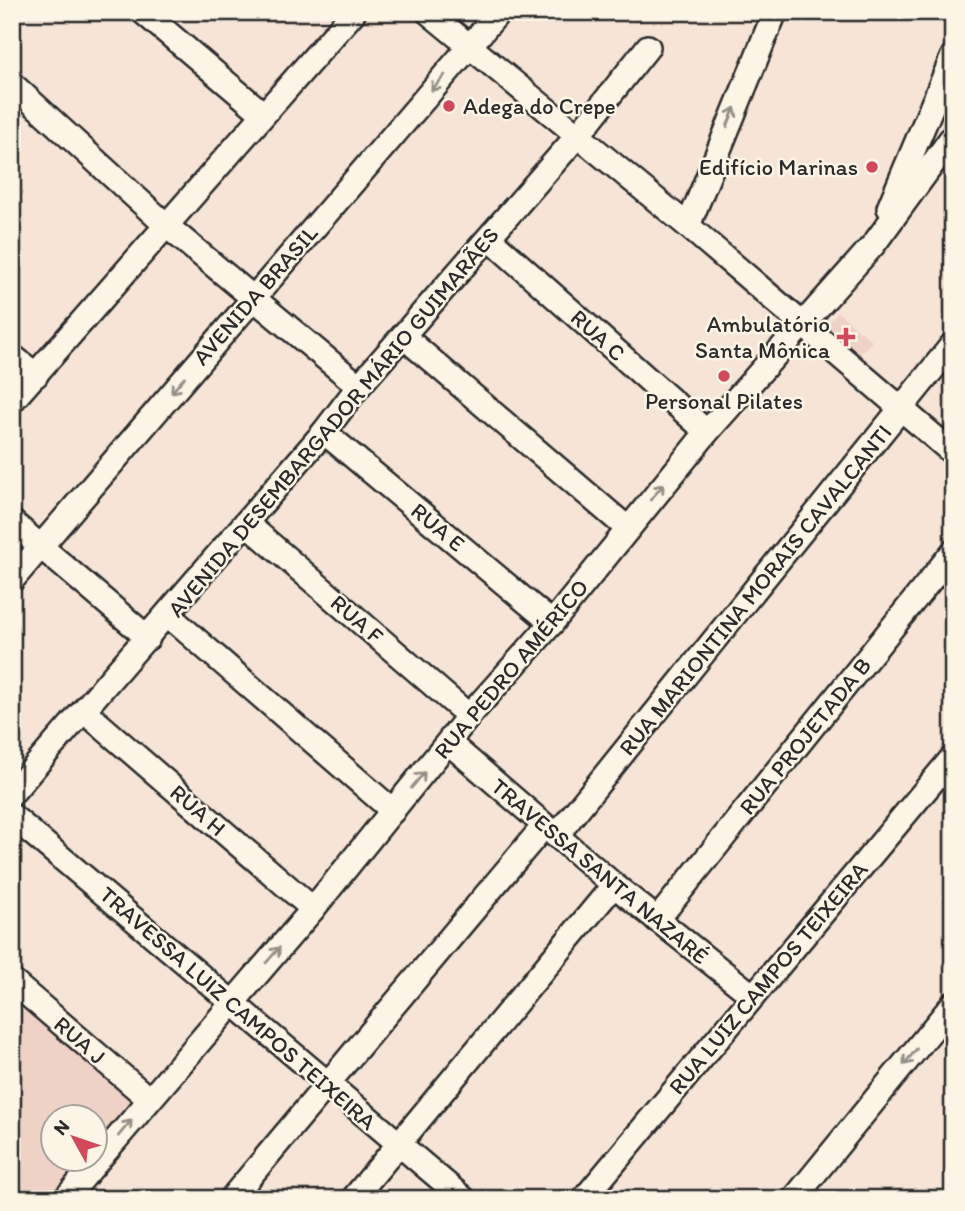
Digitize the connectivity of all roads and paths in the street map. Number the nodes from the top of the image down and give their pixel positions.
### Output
1 (143, 12) edge
2 (428, 12) edge
3 (499, 12) edge
4 (775, 12) edge
5 (346, 15) edge
6 (648, 47) dead end
7 (468, 48) junction
8 (953, 56) edge
9 (16, 94) edge
10 (262, 113) junction
11 (579, 134) junction
12 (953, 136) edge
13 (688, 226) junction
14 (168, 227) junction
15 (489, 238) junction
16 (873, 244) junction
17 (253, 296) junction
18 (803, 327) junction
19 (403, 336) junction
20 (953, 344) edge
21 (12, 356) edge
22 (36, 374) junction
23 (359, 386) junction
24 (12, 401) edge
25 (901, 410) junction
26 (324, 432) junction
27 (707, 432) junction
28 (953, 453) edge
29 (12, 522) edge
30 (246, 523) junction
31 (627, 528) junction
32 (42, 547) junction
33 (953, 552) edge
34 (12, 580) edge
35 (168, 615) junction
36 (552, 623) junction
37 (148, 638) junction
38 (84, 711) junction
39 (469, 716) junction
40 (449, 743) junction
41 (953, 757) edge
42 (12, 793) edge
43 (393, 811) junction
44 (12, 816) edge
45 (550, 831) junction
46 (614, 885) junction
47 (313, 909) junction
48 (657, 920) junction
49 (12, 981) edge
50 (753, 996) junction
51 (233, 1002) junction
52 (953, 1004) edge
53 (327, 1085) junction
54 (149, 1099) junction
55 (397, 1145) junction
56 (65, 1199) edge
57 (231, 1199) edge
58 (353, 1199) edge
59 (464, 1199) edge
60 (584, 1199) edge
61 (794, 1199) edge

1 - 10 street
2 - 7 street
3 - 7 street, AVENIDA BRASIL
13 -> 4 street
5 - 10 street
6 - 11 street, AVENIDA DESEMBARGADOR MÁRIO GUIMARÃES
7 - 11 street
7 -> 17 street, AVENIDA BRASIL
8 - 16 street
9 - 14 street
10 - 14 street
11 - 13 street
11 - 15 street, AVENIDA DESEMBARGADOR MÁRIO GUIMARÃES
12 - 16 street, RUA PEDRO AMÉRICO
13 - 18 street
14 - 17 street
14 - 22 street
15 - 19 street, AVENIDA DESEMBARGADOR MÁRIO GUIMARÃES
15 - 27 street, RUA C
16 - 18 street, RUA PEDRO AMÉRICO
17 - 23 street
17 -> 32 street, AVENIDA BRASIL
18 - 25 street
18 - 27 street, RUA PEDRO AMÉRICO
19 - 23 street, AVENIDA DESEMBARGADOR MÁRIO GUIMARÃES
19 - 31 street
20 - 25 street, RUA MARIONTINA MORAIS CAVALCANTI
21 - 22 street
22 - 24 street
23 - 26 street, AVENIDA DESEMBARGADOR MÁRIO GUIMARÃES
25 - 28 street
25 - 45 street, RUA MARIONTINA MORAIS CAVALCANTI
26 - 30 street, AVENIDA DESEMBARGADOR MÁRIO GUIMARÃES
26 - 36 street, RUA E
31 -> 27 street, RUA PEDRO AMÉRICO
29 - 32 street
30 - 35 street, AVENIDA DESEMBARGADOR MÁRIO GUIMARÃES
30 - 39 street, RUA F
31 - 36 street, RUA PEDRO AMÉRICO
32 - 34 street, AVENIDA BRASIL
32 - 37 street
33 - 48 street, RUA PROJETADA B
35 - 37 street, AVENIDA DESEMBARGADOR MÁRIO GUIMARÃES
35 - 43 street
36 - 39 street, RUA PEDRO AMÉRICO
37 - 38 street, AVENIDA DESEMBARGADOR MÁRIO GUIMARÃES
38 - 42 street, AVENIDA DESEMBARGADOR MÁRIO GUIMARÃES
38 - 47 street, RUA H
39 - 40 street, RUA PEDRO AMÉRICO
43 -> 40 street, RUA PEDRO AMÉRICO
40 - 45 street, TRAVESSA SANTA NAZARÉ
41 - 50 street, RUA LUIZ CAMPOS TEIXEIRA
43 - 47 street, RUA PEDRO AMÉRICO
44 - 51 street, TRAVESSA LUIZ CAMPOS TEIXEIRA
45 - 46 street, TRAVESSA SANTA NAZARÉ
45 - 53 street, RUA MARIONTINA MORAIS CAVALCANTI
46 - 48 street, TRAVESSA SANTA NAZARÉ
46 - 55 street
51 -> 47 street, RUA PEDRO AMÉRICO
48 - 50 street, TRAVESSA SANTA NAZARÉ
49 - 54 street, RUA J
50 - 60 street, RUA LUIZ CAMPOS TEIXEIRA
51 - 53 street, TRAVESSA LUIZ CAMPOS TEIXEIRA
51 - 54 street, RUA PEDRO AMÉRICO
52 -> 61 street
53 - 55 street, TRAVESSA LUIZ CAMPOS TEIXEIRA
53 - 57 street, RUA MARIONTINA MORAIS CAVALCANTI
56 -> 54 street, RUA PEDRO AMÉRICO
55 - 58 street
55 - 59 street, TRAVESSA LUIZ CAMPOS TEIXEIRA

